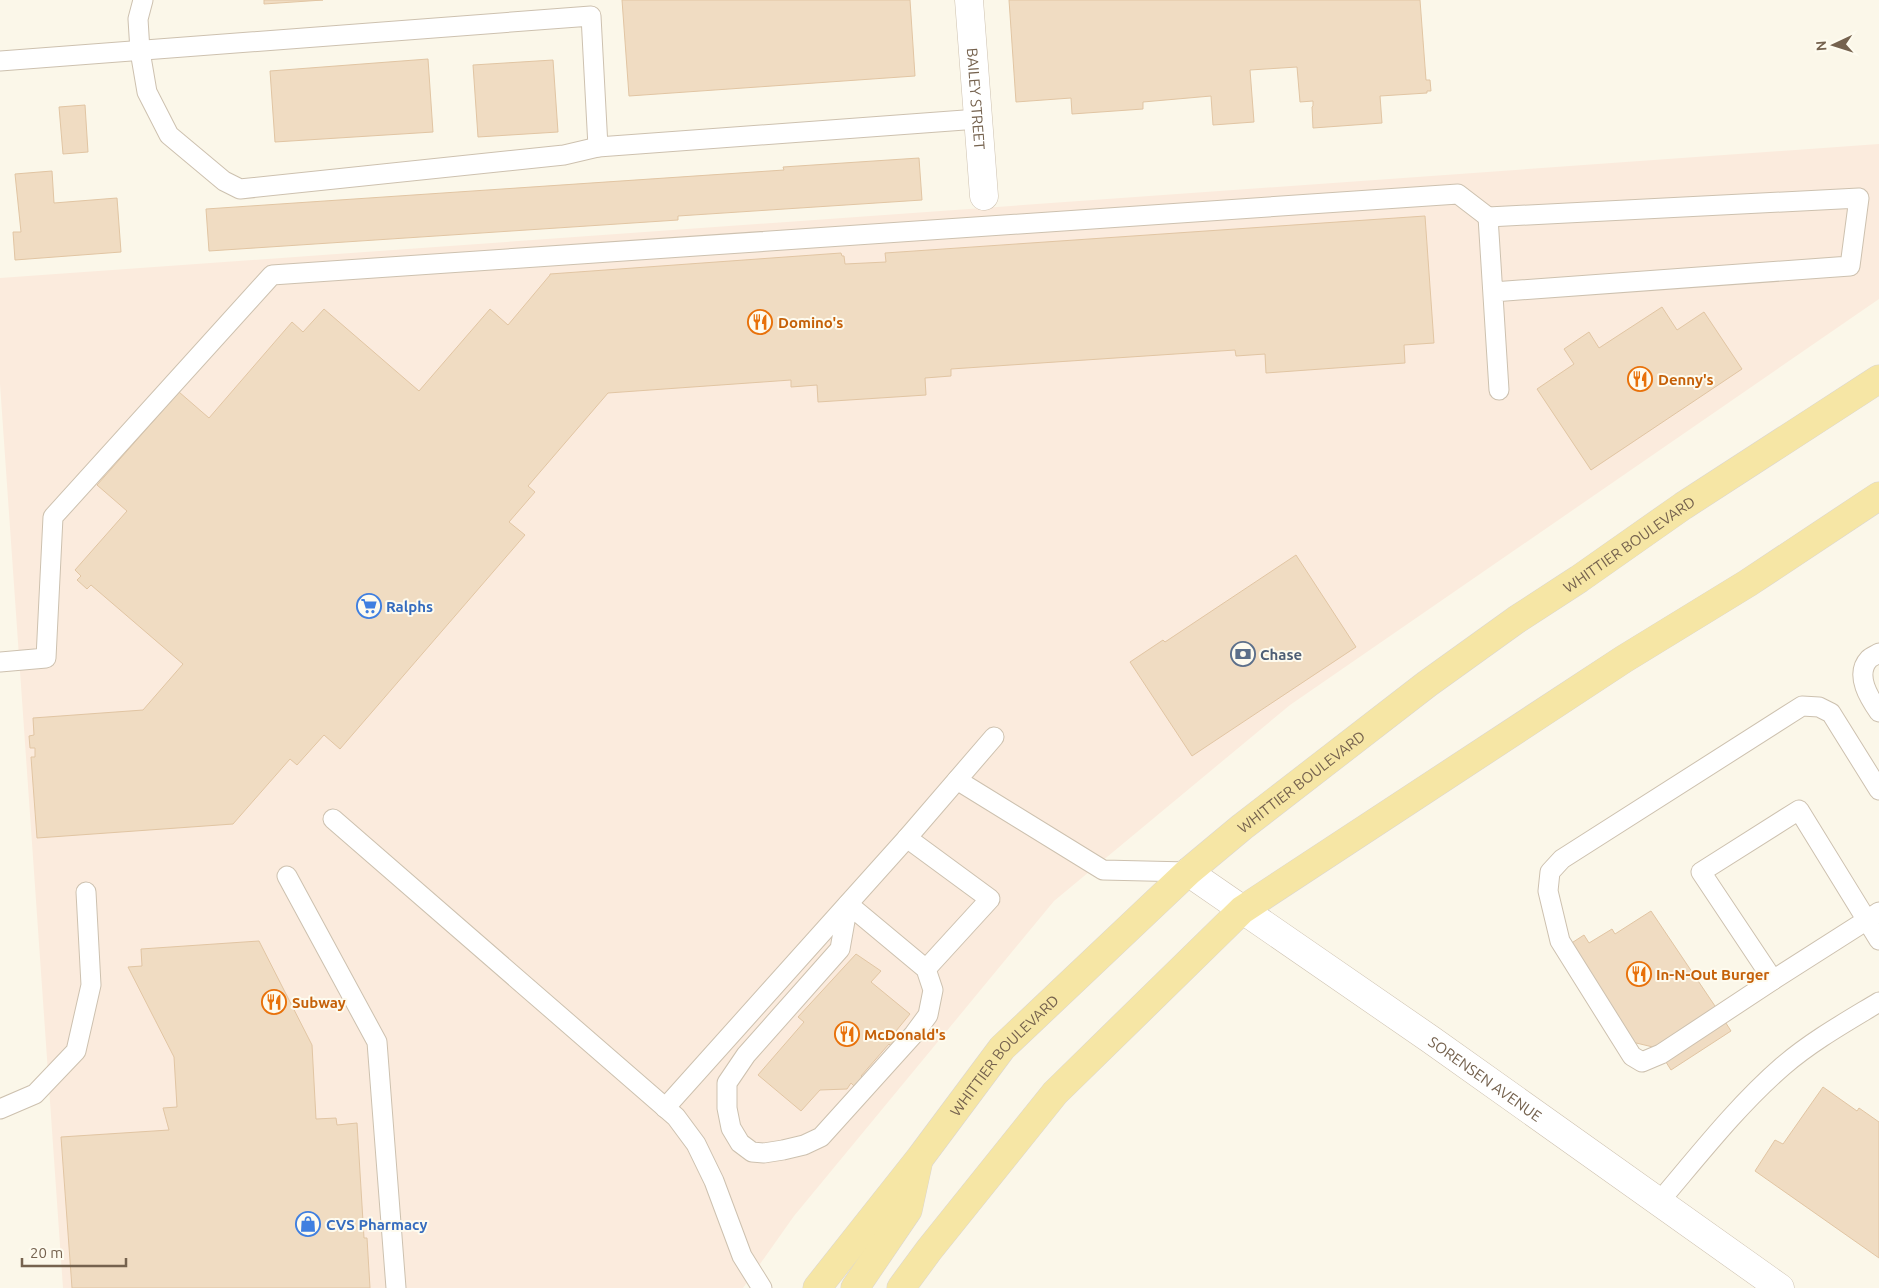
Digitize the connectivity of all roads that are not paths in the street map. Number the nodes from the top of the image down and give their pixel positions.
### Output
1 (143, 0) edge
2 (969, 0) edge
3 (590, 8) edge
4 (140, 51) junction
5 (0, 61) edge
6 (978, 119) junction
7 (598, 147) junction
8 (984, 196) dead end
9 (1488, 216) junction
10 (1493, 292) junction
11 (1879, 379) edge
12 (1499, 390) dead end
13 (1879, 496) edge
14 (1879, 653) edge
15 (0, 662) edge
16 (1879, 712) edge
17 (994, 737) dead end
18 (957, 780) junction
19 (1879, 790) edge
20 (333, 819) dead end
21 (907, 838) junction
22 (1188, 872) junction
23 (287, 876) dead end
24 (86, 892) dead end
25 (848, 904) junction
26 (1242, 910) junction
27 (1873, 916) edge
28 (1879, 940) edge
29 (926, 969) junction
30 (1773, 980) junction
31 (1879, 1002) edge
32 (665, 1108) junction
33 (0, 1109) edge
34 (920, 1158) junction
35 (1659, 1202) junction
36 (396, 1288) edge
37 (762, 1288) edge
38 (817, 1288) edge
39 (855, 1288) edge
40 (901, 1288) edge
41 (1780, 1288) edge

1 - 4 lane
2 - 6 street, BAILEY STREET
3 - 4 lane
3 - 7 lane
4 - 5 lane
4 - 7 lane
6 - 7 lane
6 - 8 street, BAILEY STREET
9 - 10 lane
9 - 10 lane
9 - 15 lane
10 - 12 lane
11 - 22 main road, WHITTIER BOULEVARD
13 - 26 main road
14 - 16 lane
17 - 18 lane
18 - 21 lane
18 - 22 lane
19 - 30 lane
20 - 32 lane
21 - 25 lane
21 - 29 lane
22 - 26 street, SORENSEN AVENUE
22 - 34 main road, WHITTIER BOULEVARD
23 - 36 lane
24 - 33 lane
25 - 29 lane
25 - 29 lane
25 - 32 lane
26 - 35 street, SORENSEN AVENUE
26 - 40 main road
27 - 28 lane
27 - 30 lane
27 - 30 lane
31 - 35 lane
32 - 37 lane
34 - 38 main road, WHITTIER BOULEVARD
34 - 39 main road
35 - 41 street, SORENSEN AVENUE

